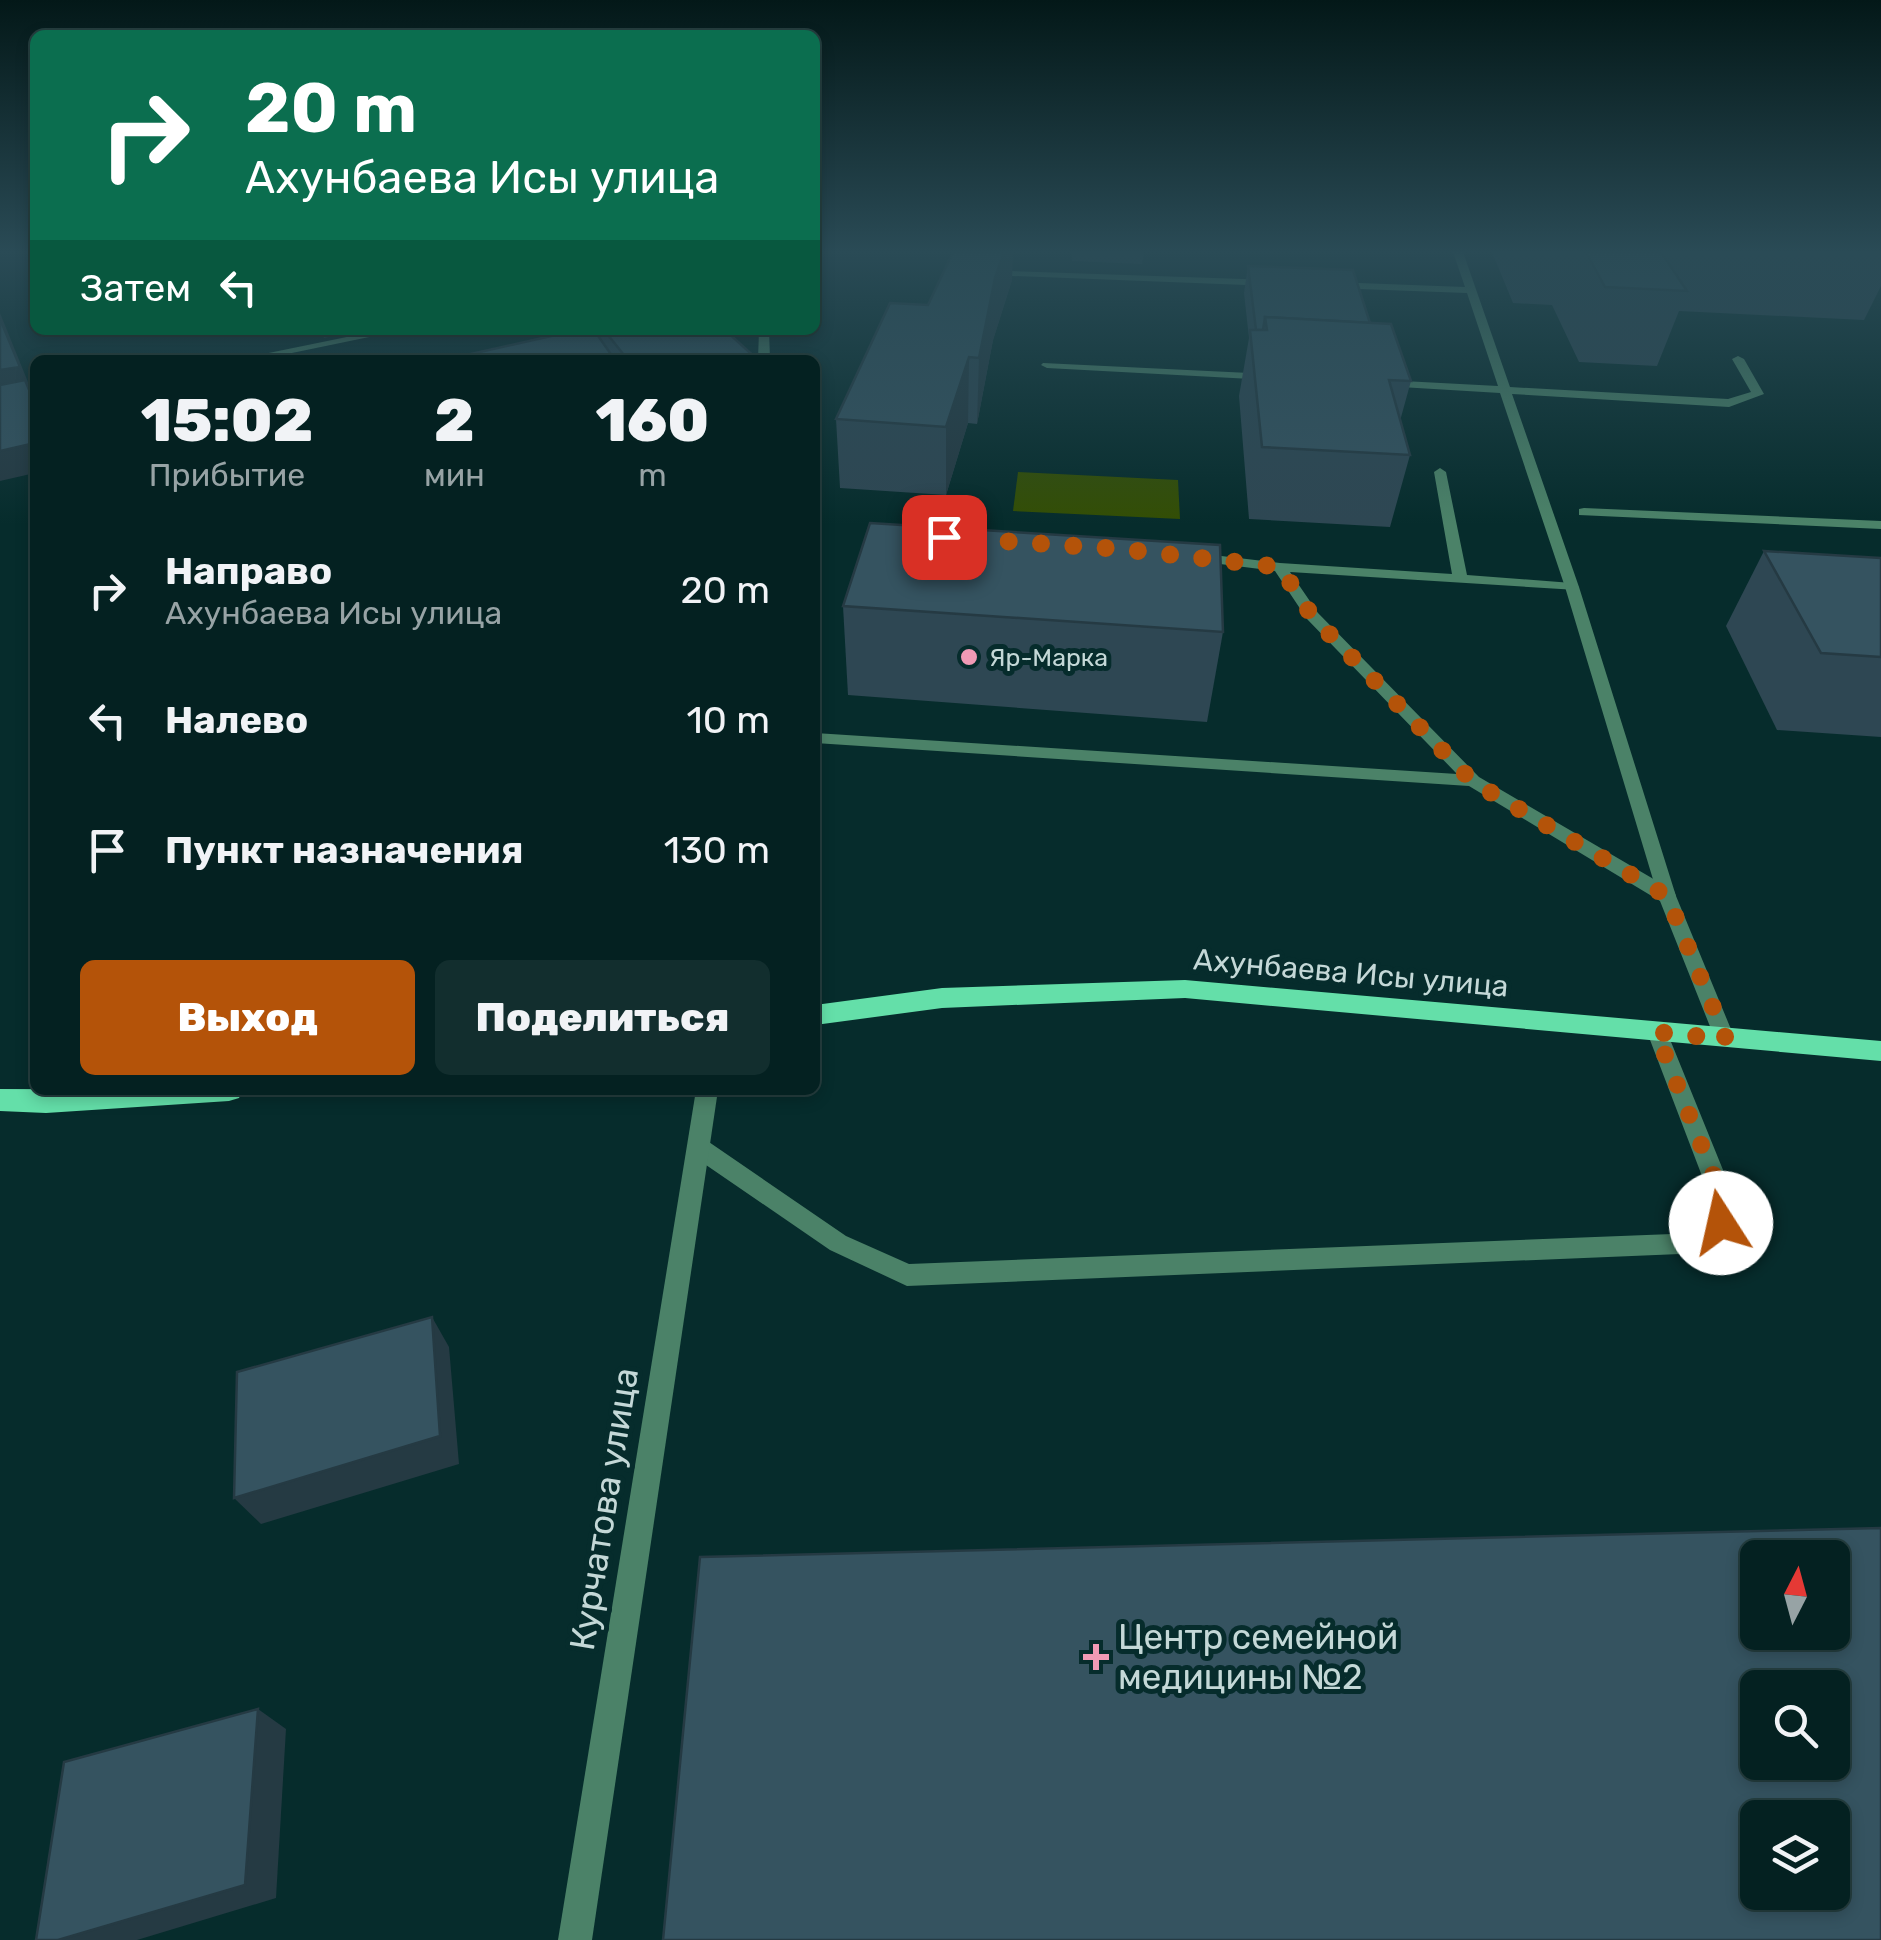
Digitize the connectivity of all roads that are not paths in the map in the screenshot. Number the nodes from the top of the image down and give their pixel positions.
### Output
1 (332, 343) edge
2 (1488, 343) edge
3 (266, 355) edge
4 (1738, 359) dead end
5 (1048, 366) dead end
6 (1286, 378) edge
7 (1365, 382) edge
8 (1504, 390) junction
9 (1440, 472) dead end
10 (1584, 512) dead end
11 (1881, 525) edge
12 (1174, 555) edge
13 (1280, 567) junction
14 (1460, 579) junction
15 (1572, 587) junction
16 (820, 738) edge
17 (1473, 782) junction
18 (1667, 896) junction
19 (820, 1015) edge
20 (1656, 1032) junction
21 (1726, 1039) junction
22 (1881, 1052) edge
23 (153, 1095) edge
24 (706, 1095) edge
25 (0, 1100) edge
26 (698, 1147) junction
27 (575, 1940) edge

1 - 3 street
2 - 8 street
4 - 8 street
5 - 6 street
7 - 8 street
8 - 15 street
9 - 14 street
10 - 11 street
12 - 13 street
13 - 14 street
13 - 17 street
14 - 15 street
15 - 18 street
16 - 17 street
17 - 18 street
18 - 21 street
19 - 20 main road, Ахунбаева Исы улица
20 - 21 main road, Ахунбаева Исы улица
20 - 26 street
21 - 22 main road, Ахунбаева Исы улица
23 - 25 main road
24 - 26 street, Курчатова улица
26 - 27 street, Курчатова улица

